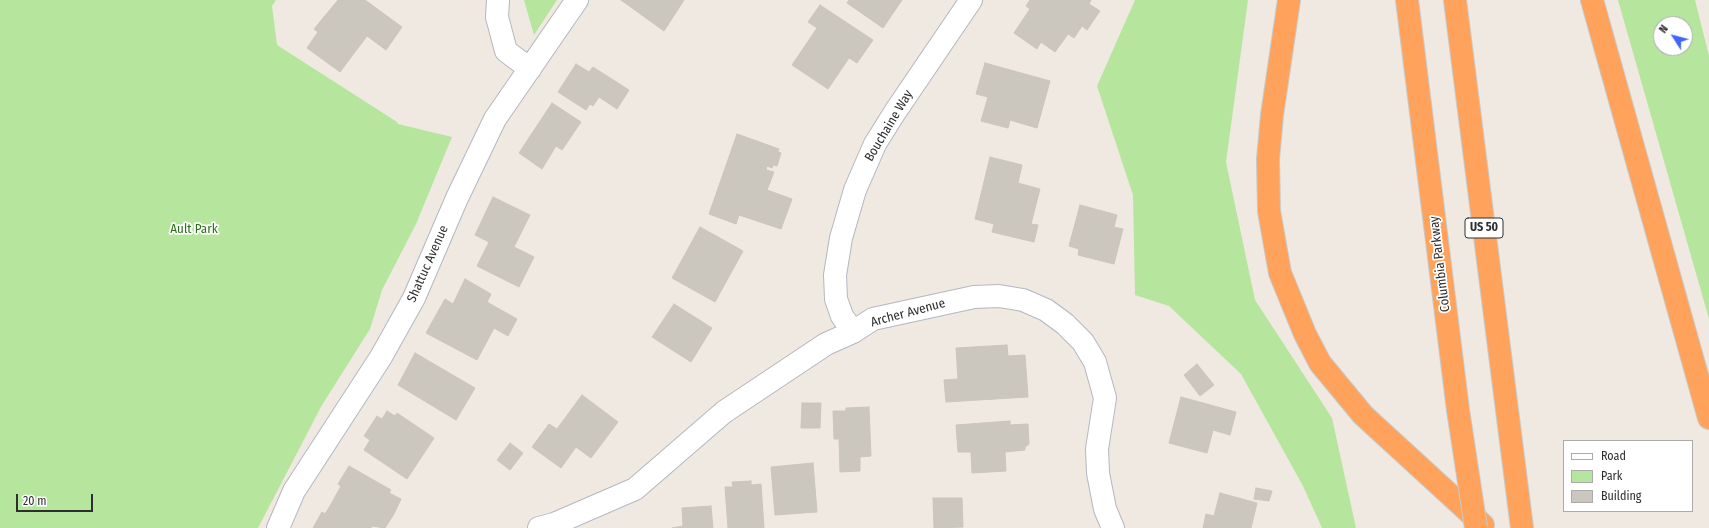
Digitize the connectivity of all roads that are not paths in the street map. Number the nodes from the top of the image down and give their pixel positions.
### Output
1 (498, 0) edge
2 (577, 0) edge
3 (971, 0) edge
4 (1290, 0) edge
5 (1407, 0) edge
6 (1455, 0) edge
7 (1592, 0) edge
8 (530, 69) junction
9 (853, 332) junction
10 (1709, 418) edge
11 (278, 528) edge
12 (539, 528) edge
13 (1113, 528) edge
14 (1476, 528) edge
15 (1486, 528) edge
16 (1522, 528) edge

1 - 8 street
2 - 8 street, Shattuc Avenue
3 - 9 street, Bouchaine Way
4 - 15 highway
5 - 14 highway, Columbia Parkway, bridge
6 - 16 highway, US 50
7 - 10 highway
8 - 11 street, Shattuc Avenue
9 - 12 street, Archer Avenue
9 - 13 street, Archer Avenue

